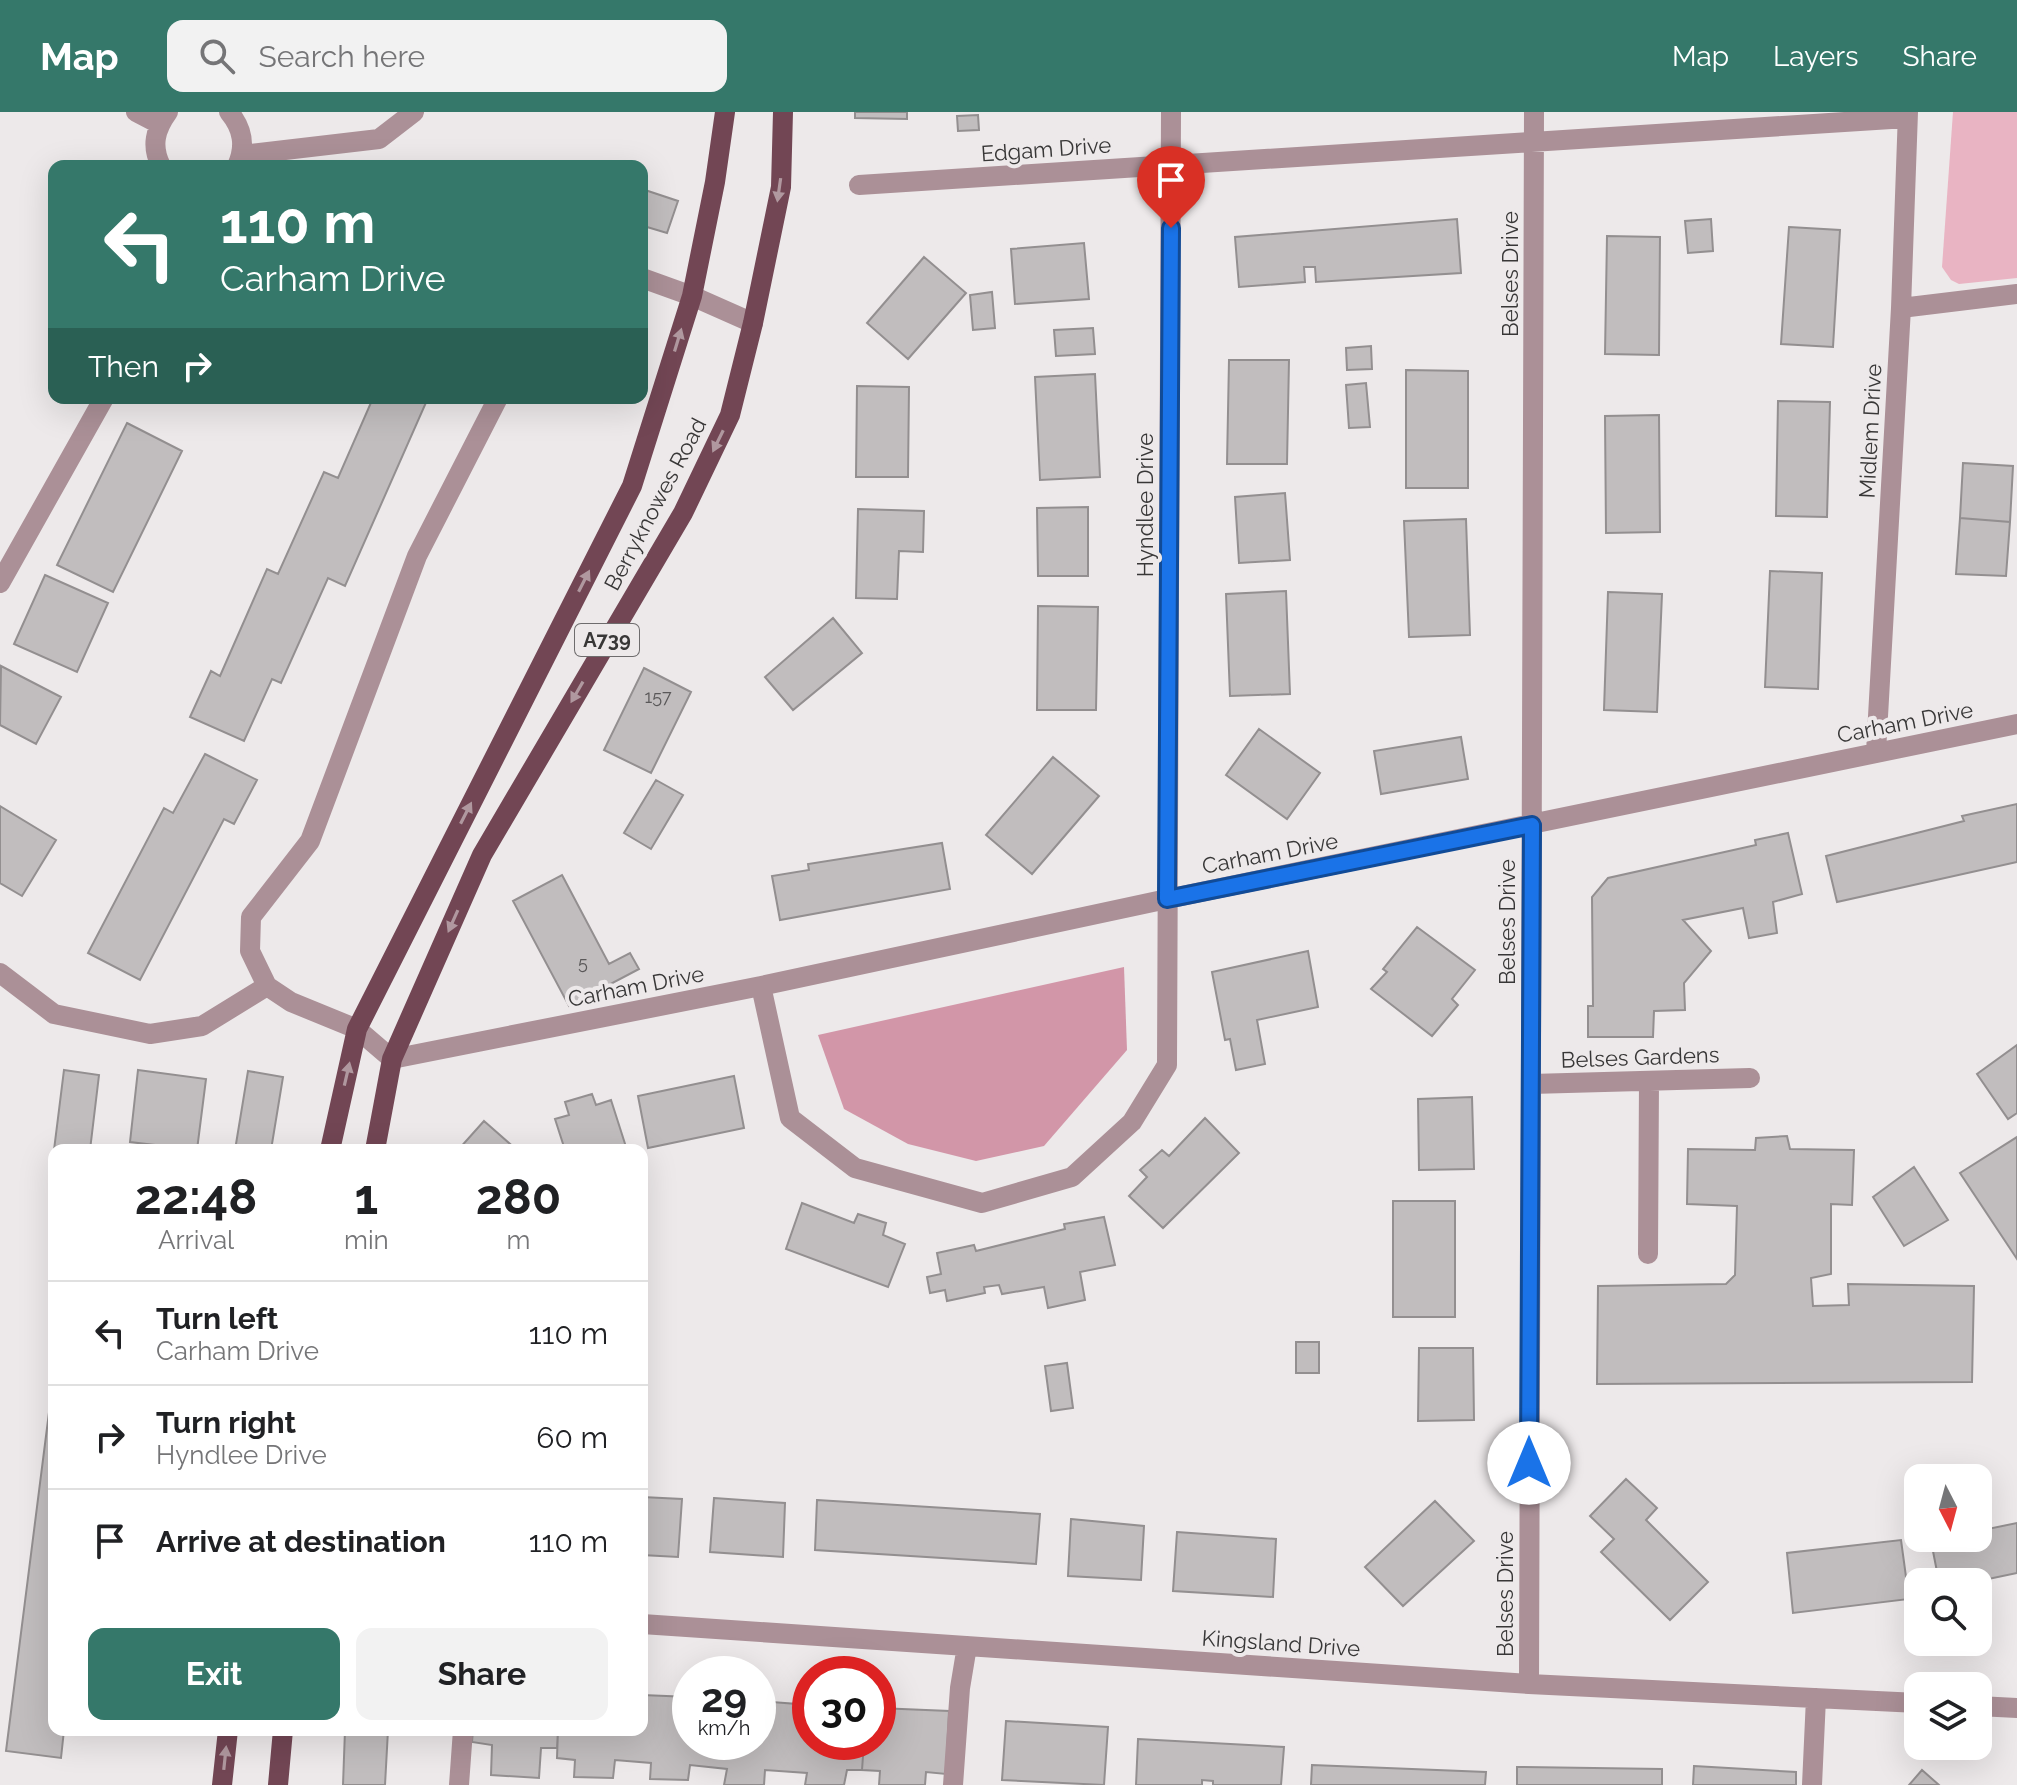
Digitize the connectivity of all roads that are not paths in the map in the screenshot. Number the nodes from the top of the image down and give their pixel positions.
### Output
1 (136, 112) edge
2 (229, 112) edge
3 (414, 112) edge
4 (725, 112) edge
5 (783, 112) edge
6 (1171, 112) edge
7 (1534, 112) edge
8 (1907, 115) edge
9 (164, 118) edge
10 (1534, 142) junction
11 (158, 160) edge
12 (239, 160) edge
13 (245, 160) edge
14 (1171, 164) junction
15 (859, 185) dead end
16 (648, 280) edge
17 (2017, 294) edge
18 (692, 296) junction
19 (1901, 308) junction
20 (753, 323) junction
21 (101, 404) edge
22 (495, 404) edge
23 (0, 583) edge
24 (2017, 724) edge
25 (1876, 752) junction
26 (1532, 825) junction
27 (1167, 899) junction
28 (0, 973) edge
29 (267, 986) junction
30 (761, 986) junction
31 (357, 1029) junction
32 (392, 1059) junction
33 (1750, 1078) dead end
34 (1649, 1081) junction
35 (1531, 1084) junction
36 (331, 1144) edge
37 (376, 1144) edge
38 (1648, 1254) dead end
39 (648, 1624) edge
40 (967, 1646) junction
41 (1529, 1684) junction
42 (1816, 1698) junction
43 (1904, 1702) edge
44 (1992, 1707) edge
45 (2017, 1708) edge
46 (227, 1736) edge
47 (282, 1736) edge
48 (463, 1736) edge
49 (222, 1785) edge
50 (278, 1785) edge
51 (459, 1785) edge
52 (953, 1785) edge
53 (1812, 1785) edge

1 - 9 street
2 - 12 street
3 - 13 street
4 - 18 main road, Berryknowes Road / A739
5 -> 20 main road, Berryknowes Road / A739
6 - 14 street, Hyndlee Drive
7 - 10 street, Belses Drive
8 - 10 street, Edgam Drive
8 - 19 street, Midlem Drive
9 - 11 street
10 - 14 street, Edgam Drive
10 - 26 street, Belses Drive
14 - 15 street, Edgam Drive
14 - 27 street, Hyndlee Drive
16 - 18 street
17 - 19 street
18 - 20 street
31 -> 18 main road, Berryknowes Road / A739
19 - 25 street, Midlem Drive
20 -> 32 main road, Berryknowes Road / A739
21 - 23 street
22 - 29 street
24 - 25 street, Carham Drive
25 - 26 street, Carham Drive
26 - 27 street, Carham Drive
26 - 35 street, Belses Drive
27 - 30 street, Carham Drive
27 - 30 street, Hyndlee Drive
28 - 29 street
29 - 31 street
30 - 32 street, Carham Drive
31 - 32 street
36 -> 31 main road, Berryknowes Road / A739
32 - 37 main road, Berryknowes Road / A739
33 - 34 street, Belses Gardens
34 - 35 street, Belses Gardens
34 - 38 street
35 - 41 street, Belses Drive
39 - 40 street, Kingsland Drive
40 - 41 street, Kingsland Drive
40 - 52 street
41 - 42 street, Kingsland Drive
42 - 43 street, Kingsland Drive
42 - 53 street
44 - 45 street
49 -> 46 main road
47 - 50 main road
48 - 51 street

